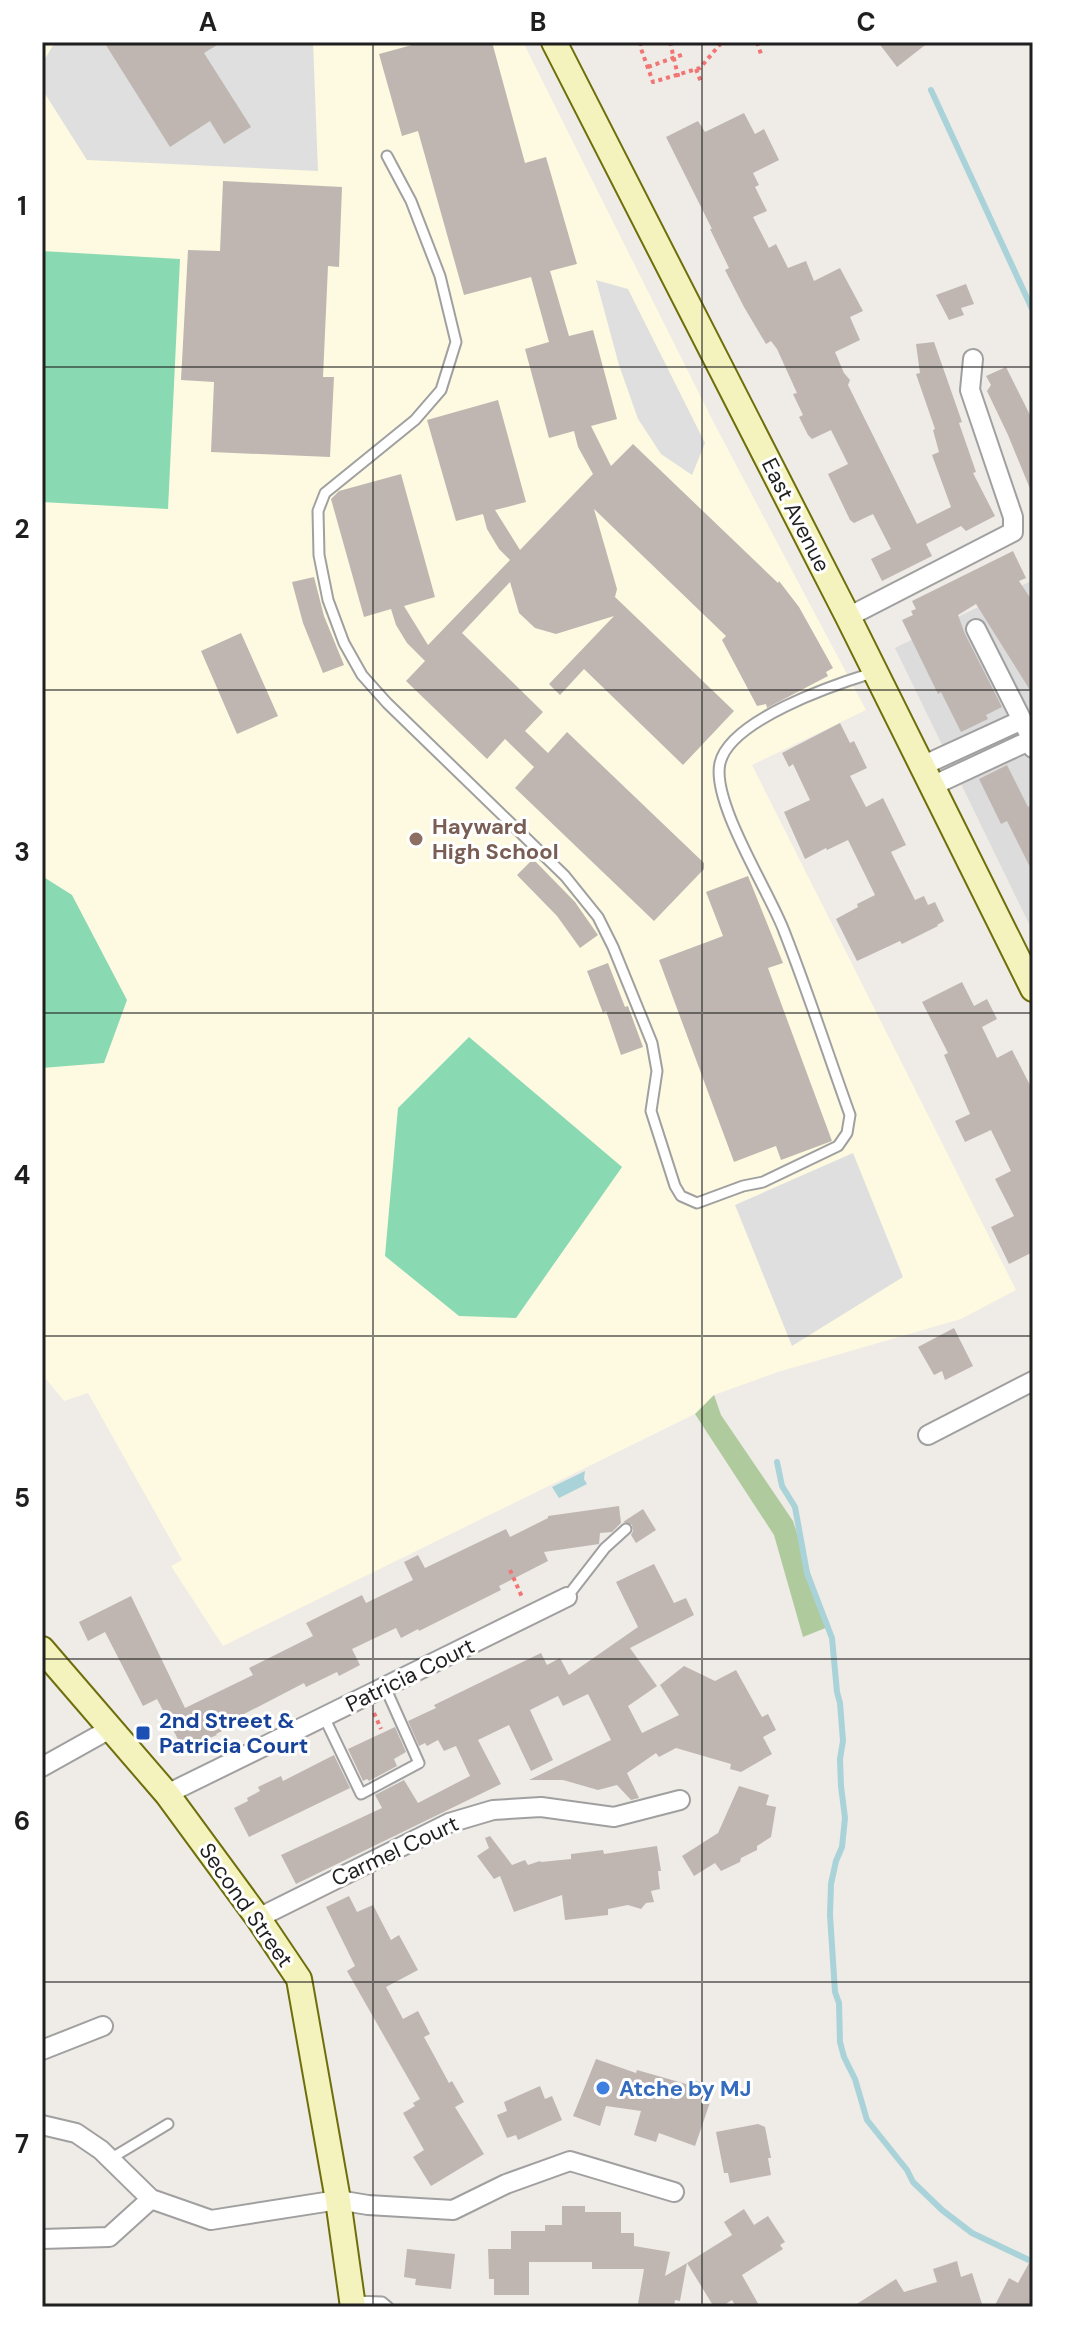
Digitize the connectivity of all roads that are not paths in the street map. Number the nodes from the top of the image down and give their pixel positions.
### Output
1 (554, 42) edge
2 (387, 156) dead end
3 (973, 359) dead end
4 (848, 617) junction
5 (976, 629) dead end
6 (875, 672) junction
7 (1022, 720) junction
8 (1032, 744) edge
9 (927, 776) junction
10 (1033, 989) edge
11 (1033, 1381) edge
12 (928, 1435) dead end
13 (626, 1529) dead end
14 (567, 1597) joint
15 (42, 1649) edge
16 (385, 1687) junction
17 (324, 1717) junction
18 (110, 1729) junction
19 (42, 1767) edge
20 (167, 1794) junction
21 (680, 1800) dead end
22 (258, 1918) junction
23 (103, 2026) dead end
24 (42, 2050) edge
25 (168, 2124) dead end
26 (42, 2125) edge
27 (110, 2159) junction
28 (674, 2192) dead end
29 (151, 2199) junction
30 (338, 2200) junction
31 (42, 2239) edge
32 (353, 2304) edge
33 (388, 2307) edge

1 - 4 street, East Avenue
2 - 6 lane
3 - 4 street
4 - 6 street, East Avenue
5 - 7 street
6 - 9 street, East Avenue
7 - 8 street
7 - 9 street
8 - 9 street
9 - 10 street, East Avenue
11 - 12 street
13 - 14 lane
14 - 16 street, Patricia Court
15 - 18 street, Second Street
16 - 17 street, Patricia Court
16 - 17 lane
17 - 20 street, Patricia Court
18 - 19 street
18 - 20 street, Second Street
20 - 22 street, Second Street
21 - 22 street, Carmel Court
22 - 30 street, Second Street
23 - 24 street
25 - 27 lane
26 - 27 street
27 - 29 street
28 - 30 street
29 - 30 street
29 - 31 street
30 - 32 street, Second Street
32 - 33 lane

